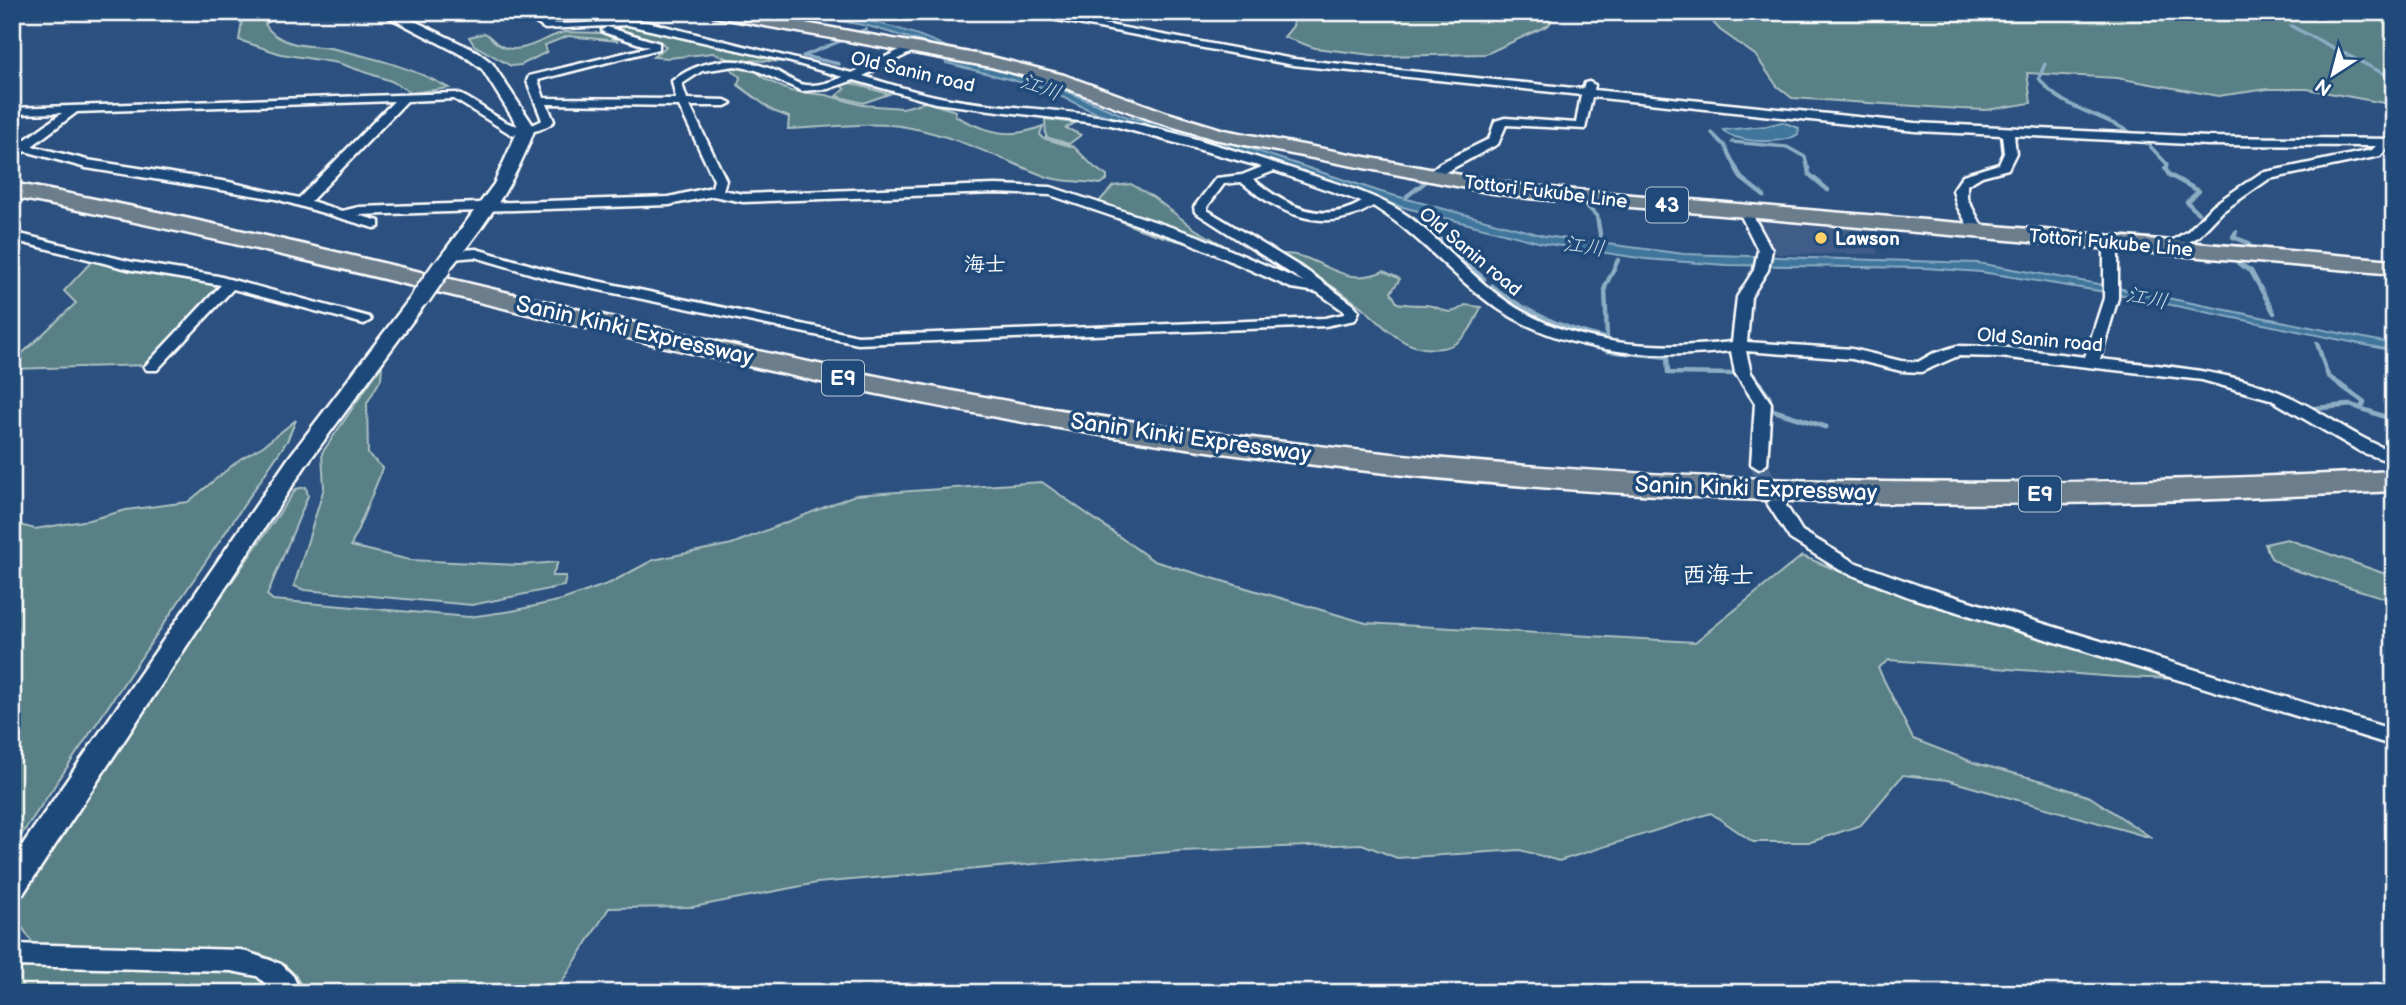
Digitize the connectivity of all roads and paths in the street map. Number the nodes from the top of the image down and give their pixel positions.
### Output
1 (385, 12) edge
2 (524, 12) edge
3 (716, 12) edge
4 (1020, 12) edge
5 (545, 26) junction
6 (912, 48) junction
7 (850, 77) junction
8 (1589, 89) junction
9 (404, 98) junction
10 (540, 101) junction
11 (683, 103) junction
12 (724, 103) dead end
13 (74, 109) junction
14 (12, 111) edge
15 (527, 128) junction
16 (2008, 132) junction
17 (2390, 143) edge
18 (1245, 149) junction
19 (18, 151) edge
20 (1272, 168) junction
21 (1429, 177) junction
22 (1244, 178) junction
23 (12, 187) edge
24 (712, 192) junction
25 (302, 203) junction
26 (1367, 206) junction
27 (485, 207) junction
28 (1745, 212) junction
29 (340, 215) junction
30 (374, 224) dead end
31 (1978, 230) junction
32 (12, 236) edge
33 (2111, 243) junction
34 (2170, 248) junction
35 (447, 261) junction
36 (2394, 267) edge
37 (230, 284) junction
38 (1321, 288) junction
39 (364, 320) dead end
40 (1738, 346) junction
41 (2091, 362) junction
42 (152, 367) dead end
43 (1759, 464) tunnel mouth
44 (2393, 472) edge
45 (1776, 503) tunnel mouth
46 (2394, 738) edge
47 (12, 885) edge
48 (12, 955) edge
49 (289, 993) edge

1 - 15 street
2 - 5 street
3 - 6 main road, Tottori Fukube Line / 43
4 - 8 street
5 - 7 street, Old Sanin road
5 - 10 street
6 - 7 street
6 - 18 main road, Tottori Fukube Line / 43
7 - 11 street
7 - 18 street, Old Sanin road
8 - 16 street
8 - 21 street
9 - 13 street
9 - 15 street
9 - 25 street
10 - 11 street
10 - 15 street
11 - 12 street
11 - 24 street
13 - 14 street
13 - 19 street
15 - 27 street
16 - 17 street
16 - 31 street
17 - 34 street
18 - 20 street, Old Sanin road
18 - 21 main road, Tottori Fukube Line / 43
19 - 25 street
20 - 22 street
20 - 26 street, Old Sanin road
21 - 28 main road, Tottori Fukube Line / 43
22 - 26 street
22 - 38 street
23 - 44 highway, Sanin Kinki Expressway / E9
24 - 27 street
24 - 38 street
25 - 29 street
26 - 40 street, Old Sanin road
27 - 29 street
27 - 35 street
28 - 31 main road, Tottori Fukube Line / 43
28 - 40 street
29 - 30 street
31 - 33 main road, Tottori Fukube Line / 43
32 - 37 street
33 - 34 main road, Tottori Fukube Line / 43
33 - 41 street
34 - 36 main road, Tottori Fukube Line / 43
35 - 38 street
35 - 47 street, bridge
37 - 39 street
37 - 42 street
40 - 41 street, Old Sanin road
40 - 43 street
41 - 44 street, Old Sanin road
45 - 46 street
48 - 49 street

